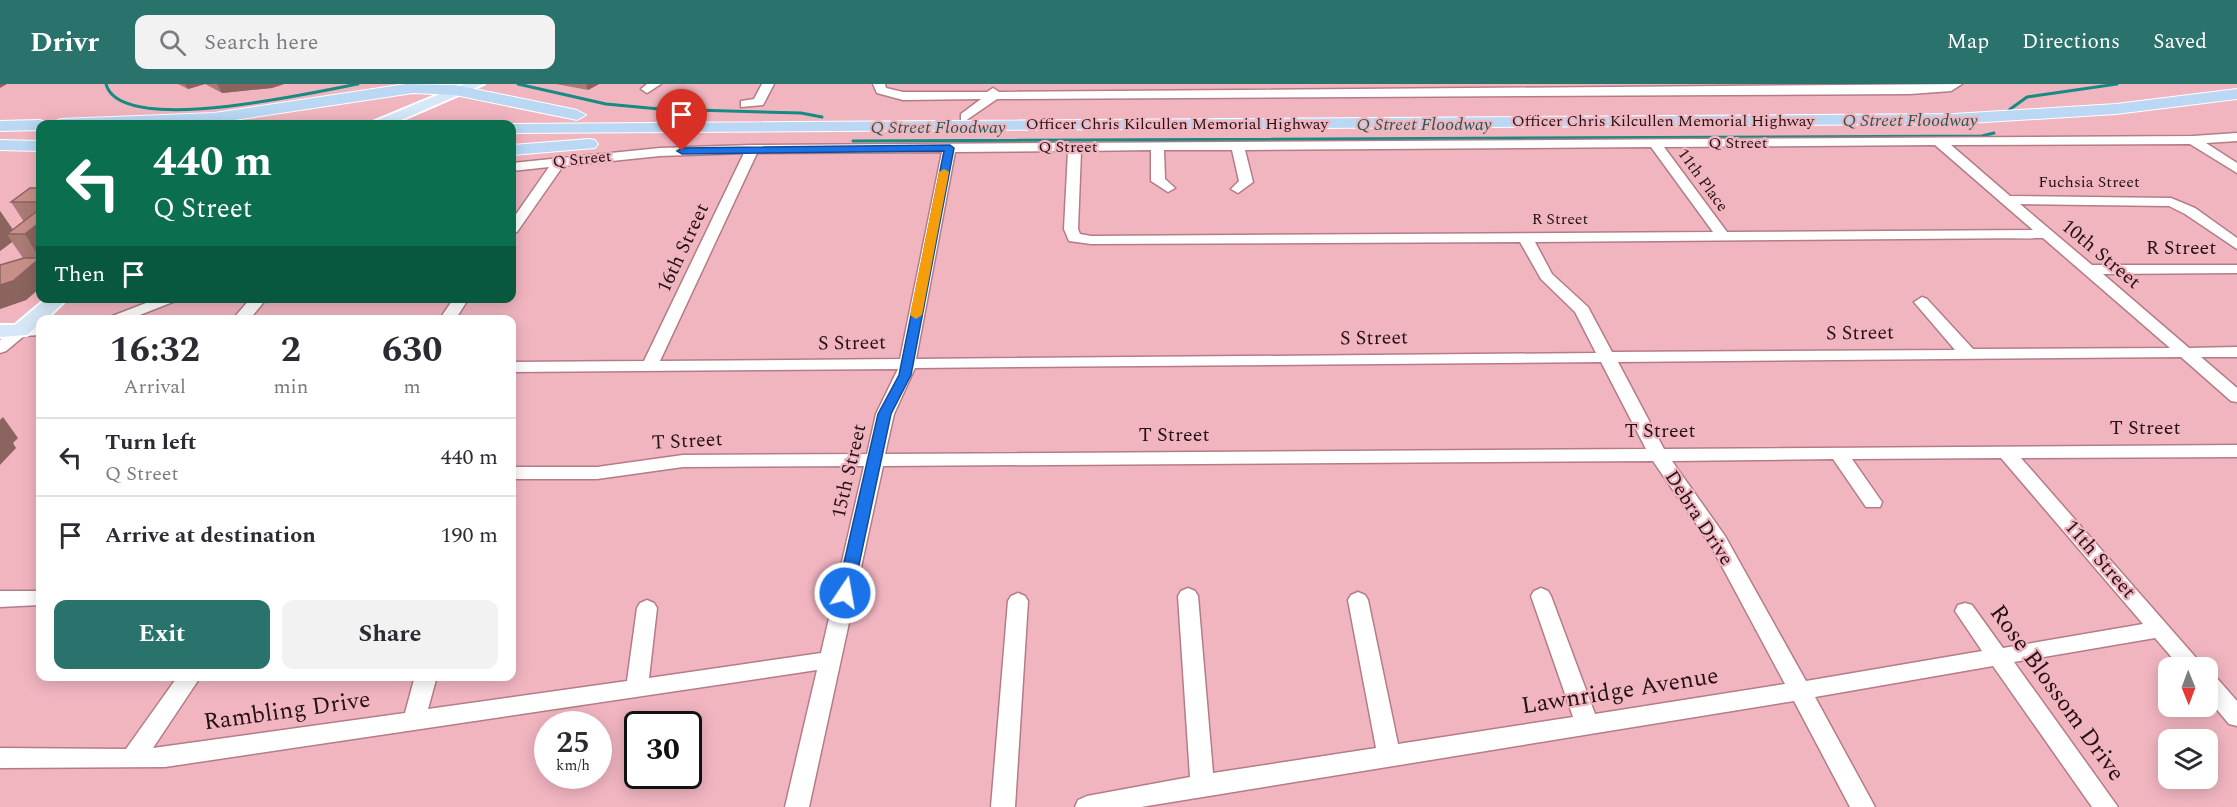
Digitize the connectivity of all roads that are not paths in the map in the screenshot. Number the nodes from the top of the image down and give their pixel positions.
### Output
1 (477, 84) edge
2 (768, 84) edge
3 (1956, 84) edge
4 (462, 87) edge
5 (1907, 87) edge
6 (1436, 88) edge
7 (1581, 88) edge
8 (1790, 88) edge
9 (883, 89) edge
10 (993, 90) edge
11 (2237, 94) edge
12 (2237, 102) edge
13 (745, 104) dead end
14 (965, 117) dead end
15 (192, 120) edge
16 (390, 120) edge
17 (36, 125) edge
18 (772, 127) junction
19 (0, 128) edge
20 (516, 128) edge
21 (36, 130) edge
22 (516, 137) edge
23 (2237, 137) edge
24 (0, 140) edge
25 (36, 140) edge
26 (2193, 140) junction
27 (753, 142) junction
28 (1939, 142) junction
29 (1655, 144) junction
30 (0, 145) edge
31 (36, 146) edge
32 (1238, 146) junction
33 (1075, 147) junction
34 (1157, 147) junction
35 (950, 148) junction
36 (516, 150) edge
37 (560, 160) junction
38 (516, 166) edge
39 (2237, 168) edge
40 (1168, 188) dead end
41 (1238, 189) dead end
42 (2007, 200) junction
43 (516, 223) edge
44 (2046, 234) junction
45 (1525, 237) junction
46 (1724, 237) junction
47 (2237, 245) edge
48 (2237, 269) edge
49 (2089, 270) junction
50 (1922, 302) dead end
51 (51, 303) edge
52 (161, 303) edge
53 (255, 303) edge
54 (125, 315) edge
55 (245, 315) edge
56 (36, 330) edge
57 (10, 331) edge
58 (0, 348) edge
59 (2185, 352) junction
60 (2237, 352) edge
61 (1967, 353) junction
62 (1605, 357) junction
63 (907, 363) junction
64 (650, 365) junction
65 (516, 366) edge
66 (2237, 397) edge
67 (2005, 451) junction
68 (2237, 451) edge
69 (1657, 453) junction
70 (1838, 453) junction
71 (874, 460) junction
72 (516, 473) edge
73 (1873, 502) dead end
74 (1188, 596) dead end
75 (1541, 596) dead end
76 (36, 598) edge
77 (0, 599) edge
78 (1359, 600) dead end
79 (1018, 601) dead end
80 (647, 608) dead end
81 (1965, 611) dead end
82 (2161, 629) junction
83 (1998, 656) junction
84 (2185, 657) edge
85 (830, 660) junction
86 (187, 681) edge
87 (425, 681) edge
88 (637, 688) junction
89 (1798, 691) junction
90 (2218, 695) edge
91 (2237, 717) edge
92 (414, 720) junction
93 (1587, 723) junction
94 (1389, 755) junction
95 (0, 758) edge
96 (132, 759) junction
97 (1202, 785) junction
98 (797, 807) edge
99 (1003, 807) edge
100 (1088, 807) edge
101 (1863, 807) edge
102 (2106, 807) edge

1 - 4 main road
2 - 13 street
3 - 5 street
4 - 15 highway
4 - 16 main road
4 - 18 highway
5 - 8 street
6 - 7 street
6 - 10 street
7 - 8 street
9 - 10 street
10 - 14 street
11 - 18 highway, Officer Chris Kilcullen Memorial Highway
12 - 27 highway, Officer Chris Kilcullen Memorial Highway
17 - 19 highway
18 - 20 highway, Officer Chris Kilcullen Memorial Highway
19 - 21 highway
22 - 27 highway, Officer Chris Kilcullen Memorial Highway
23 - 26 street, Q Street
24 - 25 highway
26 - 28 street, Q Street
26 - 39 street
27 - 35 street, Q Street
27 - 36 highway
27 - 37 street, Q Street
27 - 64 street, 16th Street
28 - 29 street, Q Street
28 - 42 street, 10th Street
29 - 32 street, Q Street
29 - 46 street, 11th Place
30 - 31 highway
32 - 34 street, Q Street
32 - 41 street
33 - 34 street, Q Street
33 - 35 street, Q Street
33 - 45 street, R Street
34 - 40 street
35 - 63 street, 15th Street
37 - 38 street, Q Street
37 - 43 street
42 - 44 street, 10th Street
42 - 47 street, Fuchsia Street
44 - 46 street, R Street
44 - 49 street, 10th Street
45 - 46 street, R Street
45 - 62 street, Debra Drive
48 - 49 street, R Street
49 - 59 street, 10th Street
50 - 61 street
51 - 57 main road
52 - 54 street
53 - 55 street
56 - 57 street
57 - 58 street
59 - 60 street, S Street
59 - 61 street, S Street
59 - 66 street, 10th Street
61 - 62 street, S Street
62 - 63 street, S Street
62 - 69 street, Debra Drive
63 - 64 street, S Street
63 - 71 street, 15th Street
64 - 65 street, S Street
67 - 68 street, T Street
67 - 70 street, T Street
67 - 82 street, 11th Street
69 - 70 street, T Street
69 - 71 street, T Street
69 - 89 street, Debra Drive
70 - 73 street
71 - 72 street, T Street
71 - 85 street, 15th Street
74 - 97 street
75 - 93 street
76 - 77 street
78 - 94 street
79 - 99 street
80 - 88 street
81 - 83 street, Rose Blossom Drive
82 - 83 street, Lawnridge Avenue
82 - 84 street, 11th Street
83 - 89 street, Lawnridge Avenue
83 - 102 street, Rose Blossom Drive
85 - 88 street, Rambling Drive
85 - 98 street, 15th Street
86 - 96 street
87 - 92 street
88 - 92 street, Rambling Drive
89 - 93 street, Lawnridge Avenue
89 - 101 street, Debra Drive
90 - 91 street
92 - 96 street, Rambling Drive
93 - 94 street, Lawnridge Avenue
94 - 97 street, Lawnridge Avenue
95 - 96 street, Rambling Drive
97 - 100 street, Lawnridge Avenue

